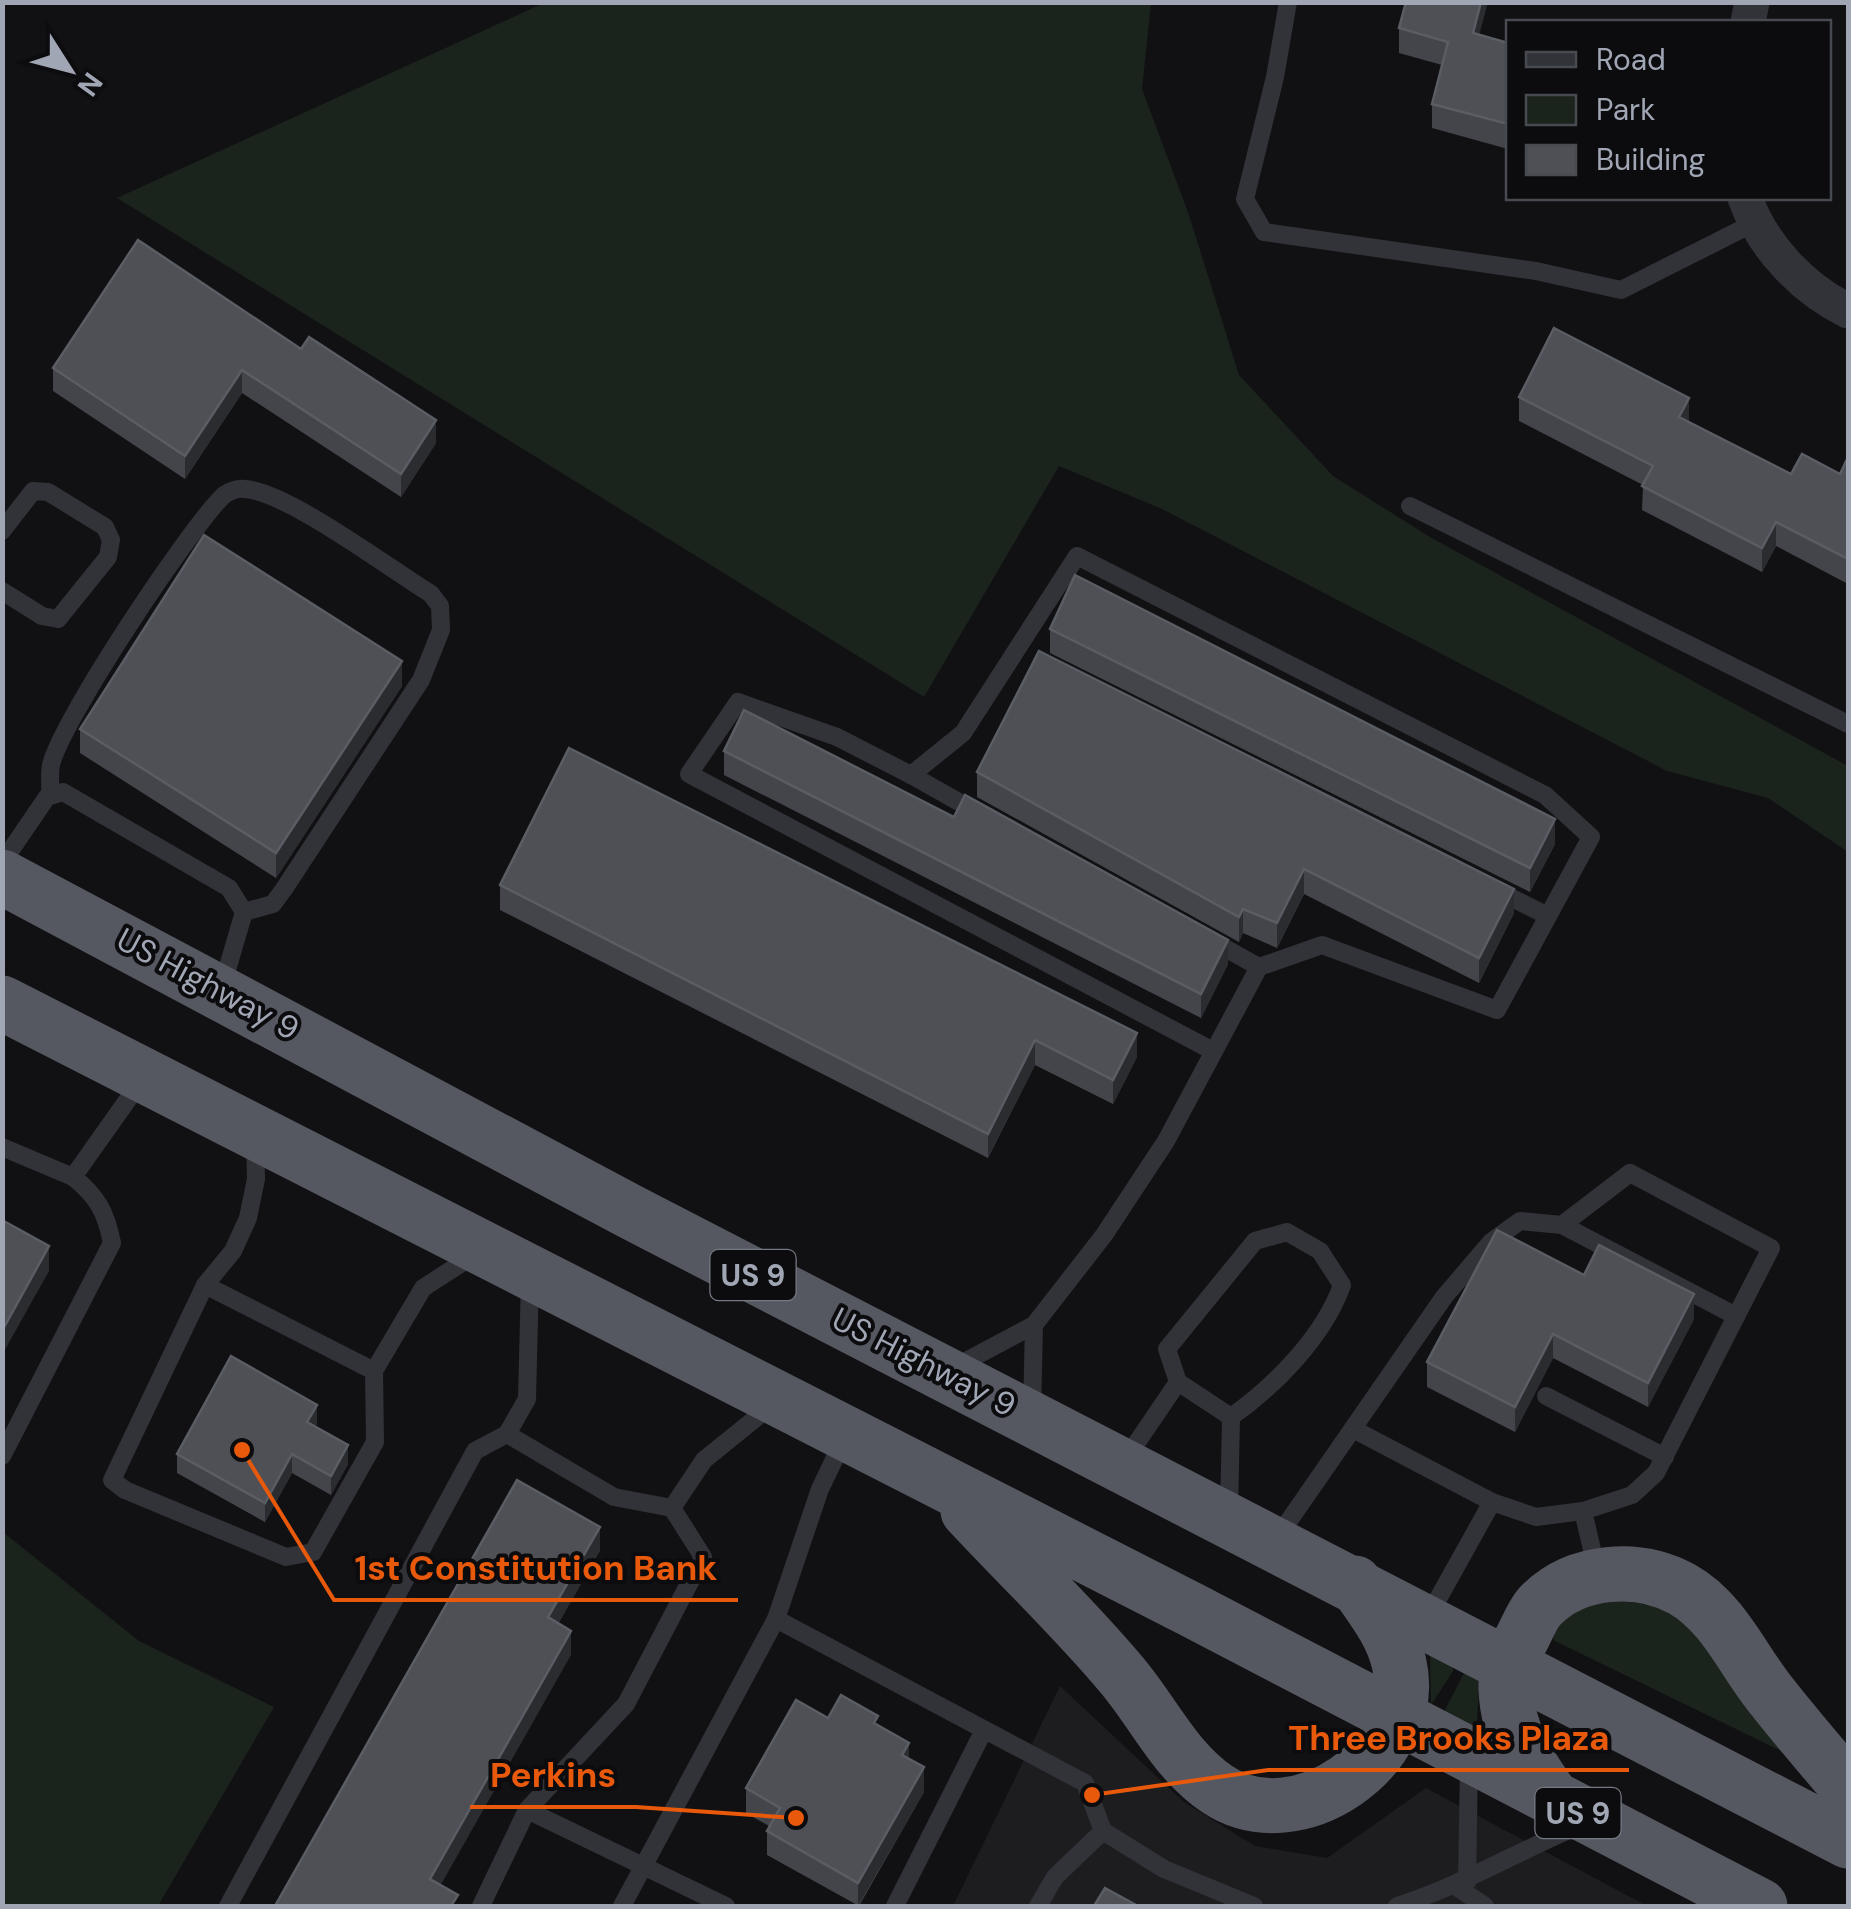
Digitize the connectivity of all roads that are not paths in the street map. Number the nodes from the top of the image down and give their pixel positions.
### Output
1 (1288, 2) edge
2 (1750, 210) edge
3 (1848, 311) edge
4 (1410, 506) dead end
5 (2, 531) edge
6 (2, 591) edge
7 (1016, 650) junction
8 (1034, 659) edge
9 (1848, 724) edge
10 (910, 776) junction
11 (50, 796) junction
12 (998, 823) edge
13 (2, 863) edge
14 (2, 877) edge
15 (1477, 880) edge
16 (244, 912) junction
17 (1548, 916) junction
18 (1189, 928) edge
19 (1259, 967) junction
20 (221, 990) junction
21 (2, 1002) edge
22 (1213, 1051) junction
23 (144, 1076) junction
24 (255, 1134) junction
25 (2, 1147) edge
26 (73, 1177) junction
27 (1562, 1225) junction
28 (507, 1259) junction
29 (205, 1285) junction
30 (1736, 1316) junction
31 (1034, 1325) junction
32 (374, 1371) junction
33 (943, 1373) junction
34 (1178, 1382) junction
35 (1546, 1396) dead end
36 (779, 1399) junction
37 (1032, 1416) junction
38 (1231, 1416) junction
39 (1353, 1429) junction
40 (506, 1434) junction
41 (846, 1435) junction
42 (2, 1456) edge
43 (1664, 1457) junction
44 (1123, 1464) junction
45 (940, 1482) junction
46 (1492, 1502) junction
47 (672, 1508) junction
48 (1583, 1511) junction
49 (1251, 1531) junction
50 (1598, 1576) junction
51 (1354, 1583) junction
52 (776, 1619) junction
53 (1426, 1620) junction
54 (1508, 1664) junction
55 (1397, 1718) junction
56 (984, 1730) junction
57 (1469, 1757) junction
58 (1848, 1788) edge
59 (527, 1810) junction
60 (1574, 1810) junction
61 (1103, 1830) junction
62 (1848, 1842) edge
63 (643, 1866) junction
64 (1461, 1884) junction
65 (228, 1906) edge
66 (481, 1906) edge
67 (622, 1906) edge
68 (726, 1906) edge
69 (896, 1906) edge
70 (1038, 1906) edge
71 (1254, 1906) edge
72 (1397, 1906) edge
73 (1485, 1906) edge
74 (1760, 1906) edge

1 - 2 lane
2 - 3 street
4 - 9 lane
5 - 6 lane
7 - 8 lane
7 - 10 lane
7 - 17 lane
10 - 12 lane
10 - 22 lane
11 - 13 lane
11 - 16 lane
11 - 16 lane
14 - 20 highway, US Highway 9 / US 9
15 - 17 lane
16 - 20 lane
17 - 19 lane
18 - 19 lane
19 - 22 lane
20 - 33 highway, US Highway 9 / US 9
21 - 23 highway, US 9
22 - 31 lane
23 - 24 highway, US 9
23 - 26 lane
24 - 28 highway, US 9
24 - 29 lane
25 - 26 lane
26 - 42 lane
27 - 30 lane
27 - 30 lane
27 - 39 lane
28 - 32 lane
28 - 36 highway, US 9
28 - 40 lane
29 - 32 lane
29 - 32 lane
30 - 43 lane
31 - 33 lane
31 - 37 lane
33 - 37 highway, US Highway 9 / US 9
34 - 38 lane
34 - 38 lane
34 - 44 lane
35 - 43 lane
36 - 41 highway, US 9
36 - 47 lane
37 - 44 highway, US Highway 9 / US 9
38 - 49 lane
39 - 46 lane
39 - 49 lane
40 - 47 lane
40 - 65 lane
41 - 45 highway, US 9
41 - 52 lane
43 - 48 lane
44 - 49 highway, US Highway 9 / US 9
45 - 55 highway, US 9
45 - 55 highway
46 - 48 lane
46 - 53 lane
47 - 59 lane
48 - 50 lane
49 - 51 highway, US Highway 9 / US 9
50 - 54 highway
50 - 58 highway
51 - 53 highway, US Highway 9 / US 9
51 - 55 highway
52 - 56 lane
52 - 63 lane
53 - 54 highway, US Highway 9 / US 9
54 - 60 highway
54 - 62 highway, US Highway 9 / US 9
55 - 57 highway, US 9
56 - 61 lane
56 - 69 lane
57 - 60 highway, US 9
57 - 64 lane
59 - 63 lane
59 - 66 lane
60 - 64 lane
60 - 74 highway, US 9
61 - 70 lane
61 - 71 lane
63 - 67 lane
63 - 68 lane
64 - 72 lane
64 - 73 lane

